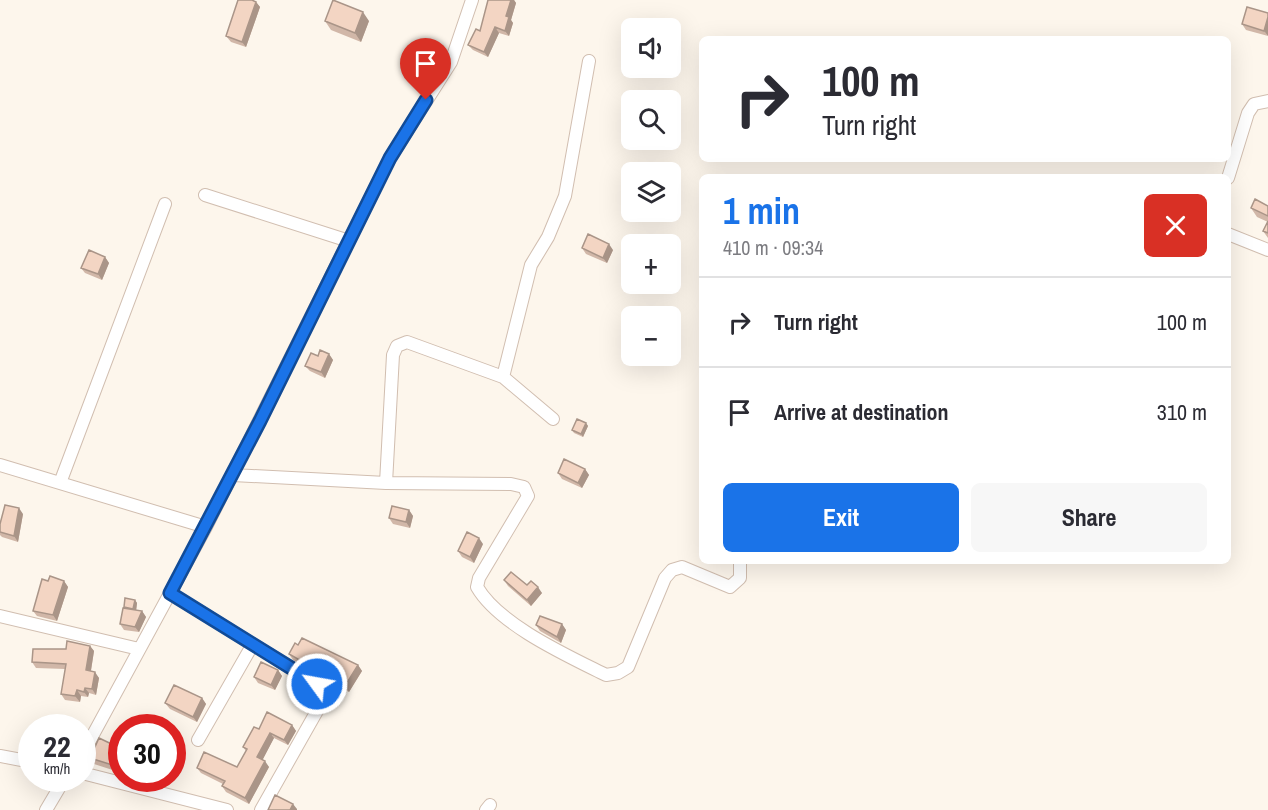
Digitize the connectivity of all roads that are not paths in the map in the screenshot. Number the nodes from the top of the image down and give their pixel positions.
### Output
1 (472, 0) edge
2 (589, 61) dead end
3 (1268, 101) edge
4 (1229, 174) edge
5 (205, 195) dead end
6 (165, 204) dead end
7 (1231, 235) edge
8 (349, 241) junction
9 (1268, 250) edge
10 (503, 377) junction
11 (553, 419) dead end
12 (0, 465) edge
13 (233, 475) junction
14 (60, 483) junction
15 (386, 483) junction
16 (206, 527) junction
17 (740, 564) edge
18 (170, 593) junction
19 (0, 616) edge
20 (253, 644) junction
21 (139, 649) junction
22 (96, 729) edge
23 (198, 740) dead end
24 (0, 756) edge
25 (18, 759) edge
26 (96, 777) edge
27 (57, 792) edge
28 (46, 810) edge
29 (226, 810) edge
30 (261, 810) edge

1 - 8 street
2 - 10 street
3 - 4 street
5 - 8 street
6 - 14 street
7 - 9 street
8 - 13 street
10 - 11 street
10 - 15 street
12 - 14 street
13 - 15 street
13 - 16 street
14 - 16 street
15 - 17 street
16 - 18 street
18 - 20 street
18 - 21 street
19 - 21 street
20 - 23 street
20 - 30 street
21 - 22 street
24 - 25 street
26 - 29 street
27 - 28 street

